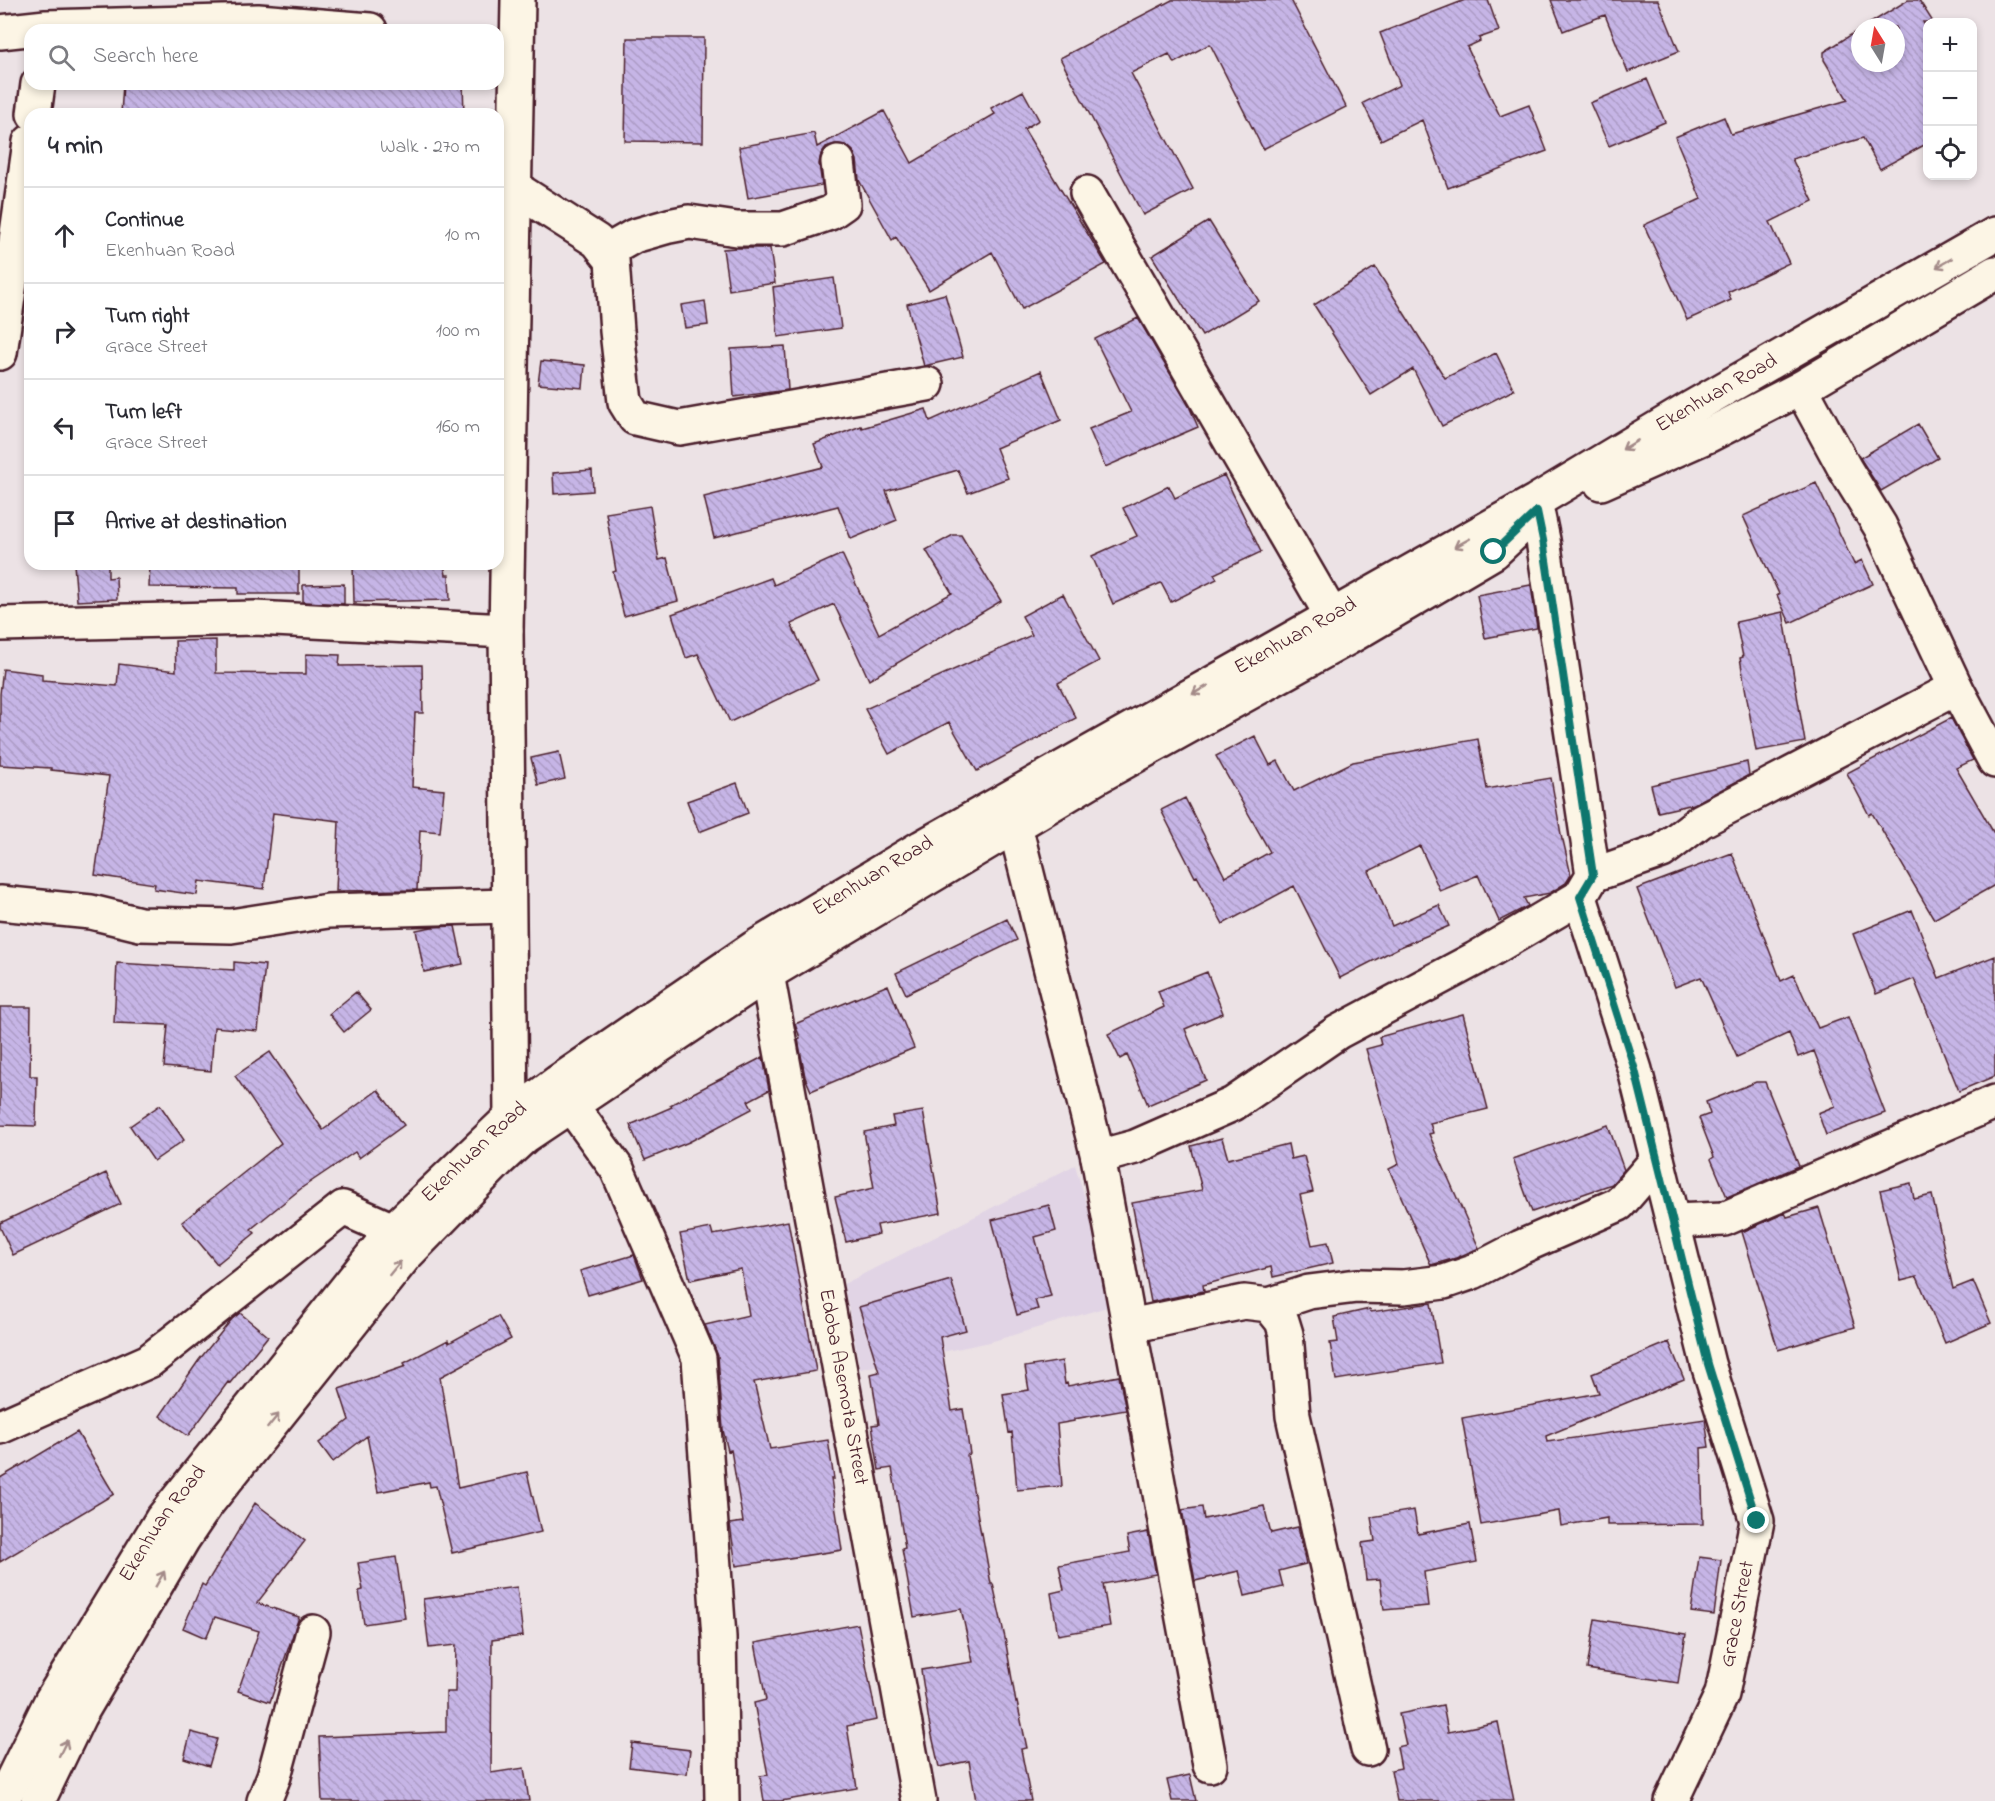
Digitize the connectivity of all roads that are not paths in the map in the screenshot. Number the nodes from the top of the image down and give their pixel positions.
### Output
1 (518, 0) edge
2 (48, 19) edge
3 (30, 24) edge
4 (295, 24) edge
5 (24, 26) edge
6 (0, 32) edge
7 (508, 42) edge
8 (37, 90) edge
9 (35, 108) edge
10 (838, 162) dead end
11 (24, 184) edge
12 (516, 189) junction
13 (1088, 192) dead end
14 (1995, 234) edge
15 (606, 252) junction
16 (1995, 273) edge
17 (504, 308) edge
18 (24, 332) edge
19 (0, 353) edge
20 (0, 362) edge
21 (927, 384) dead end
22 (1801, 388) junction
23 (1537, 511) junction
24 (1332, 616) junction
25 (0, 624) edge
26 (506, 631) junction
27 (1956, 688) junction
28 (1995, 760) edge
29 (1015, 826) junction
30 (1587, 886) junction
31 (0, 903) edge
32 (508, 906) junction
33 (767, 974) junction
34 (1995, 1102) edge
35 (570, 1104) junction
36 (511, 1118) junction
37 (1098, 1157) junction
38 (1657, 1160) junction
39 (1673, 1221) junction
40 (393, 1230) junction
41 (1269, 1305) junction
42 (1130, 1326) junction
43 (0, 1427) edge
44 (313, 1632) dead end
45 (1368, 1749) dead end
46 (1210, 1765) dead end
47 (2, 1792) edge
48 (38, 1801) edge
49 (264, 1801) edge
50 (722, 1801) edge
51 (919, 1801) edge
52 (1671, 1801) edge

1 - 7 street
2 - 3 street
2 - 4 street
5 - 6 street
7 - 12 street
8 - 9 street
10 - 15 street
11 - 19 street
12 - 15 street
12 - 17 street
13 - 24 street
14 -> 24 street, Ekenhuan Road
15 - 21 street
16 - 22 street, Ekenhuan Road
17 - 26 street
18 - 20 street
22 - 23 street, Ekenhuan Road
22 - 27 street
23 - 29 street, Ekenhuan Road
23 - 30 street, Grace Street
24 -> 36 street, Ekenhuan Road
25 - 26 street
26 - 32 street
27 - 28 street
27 - 30 street
29 - 33 street, Ekenhuan Road
29 - 37 street
30 - 37 street
30 - 38 street, Grace Street
31 - 32 street
32 - 36 street
33 - 35 street, Ekenhuan Road
33 - 51 street, Edoba Asemota Street
34 - 39 street
48 -> 35 street, Ekenhuan Road
35 - 50 street
36 - 40 street, Ekenhuan Road
37 - 42 street
38 - 39 street, Grace Street
38 - 41 street
39 - 52 street, Grace Street
40 - 43 street
40 - 47 street, Ekenhuan Road
41 - 42 street
41 - 45 street
42 - 46 street
44 - 49 street

